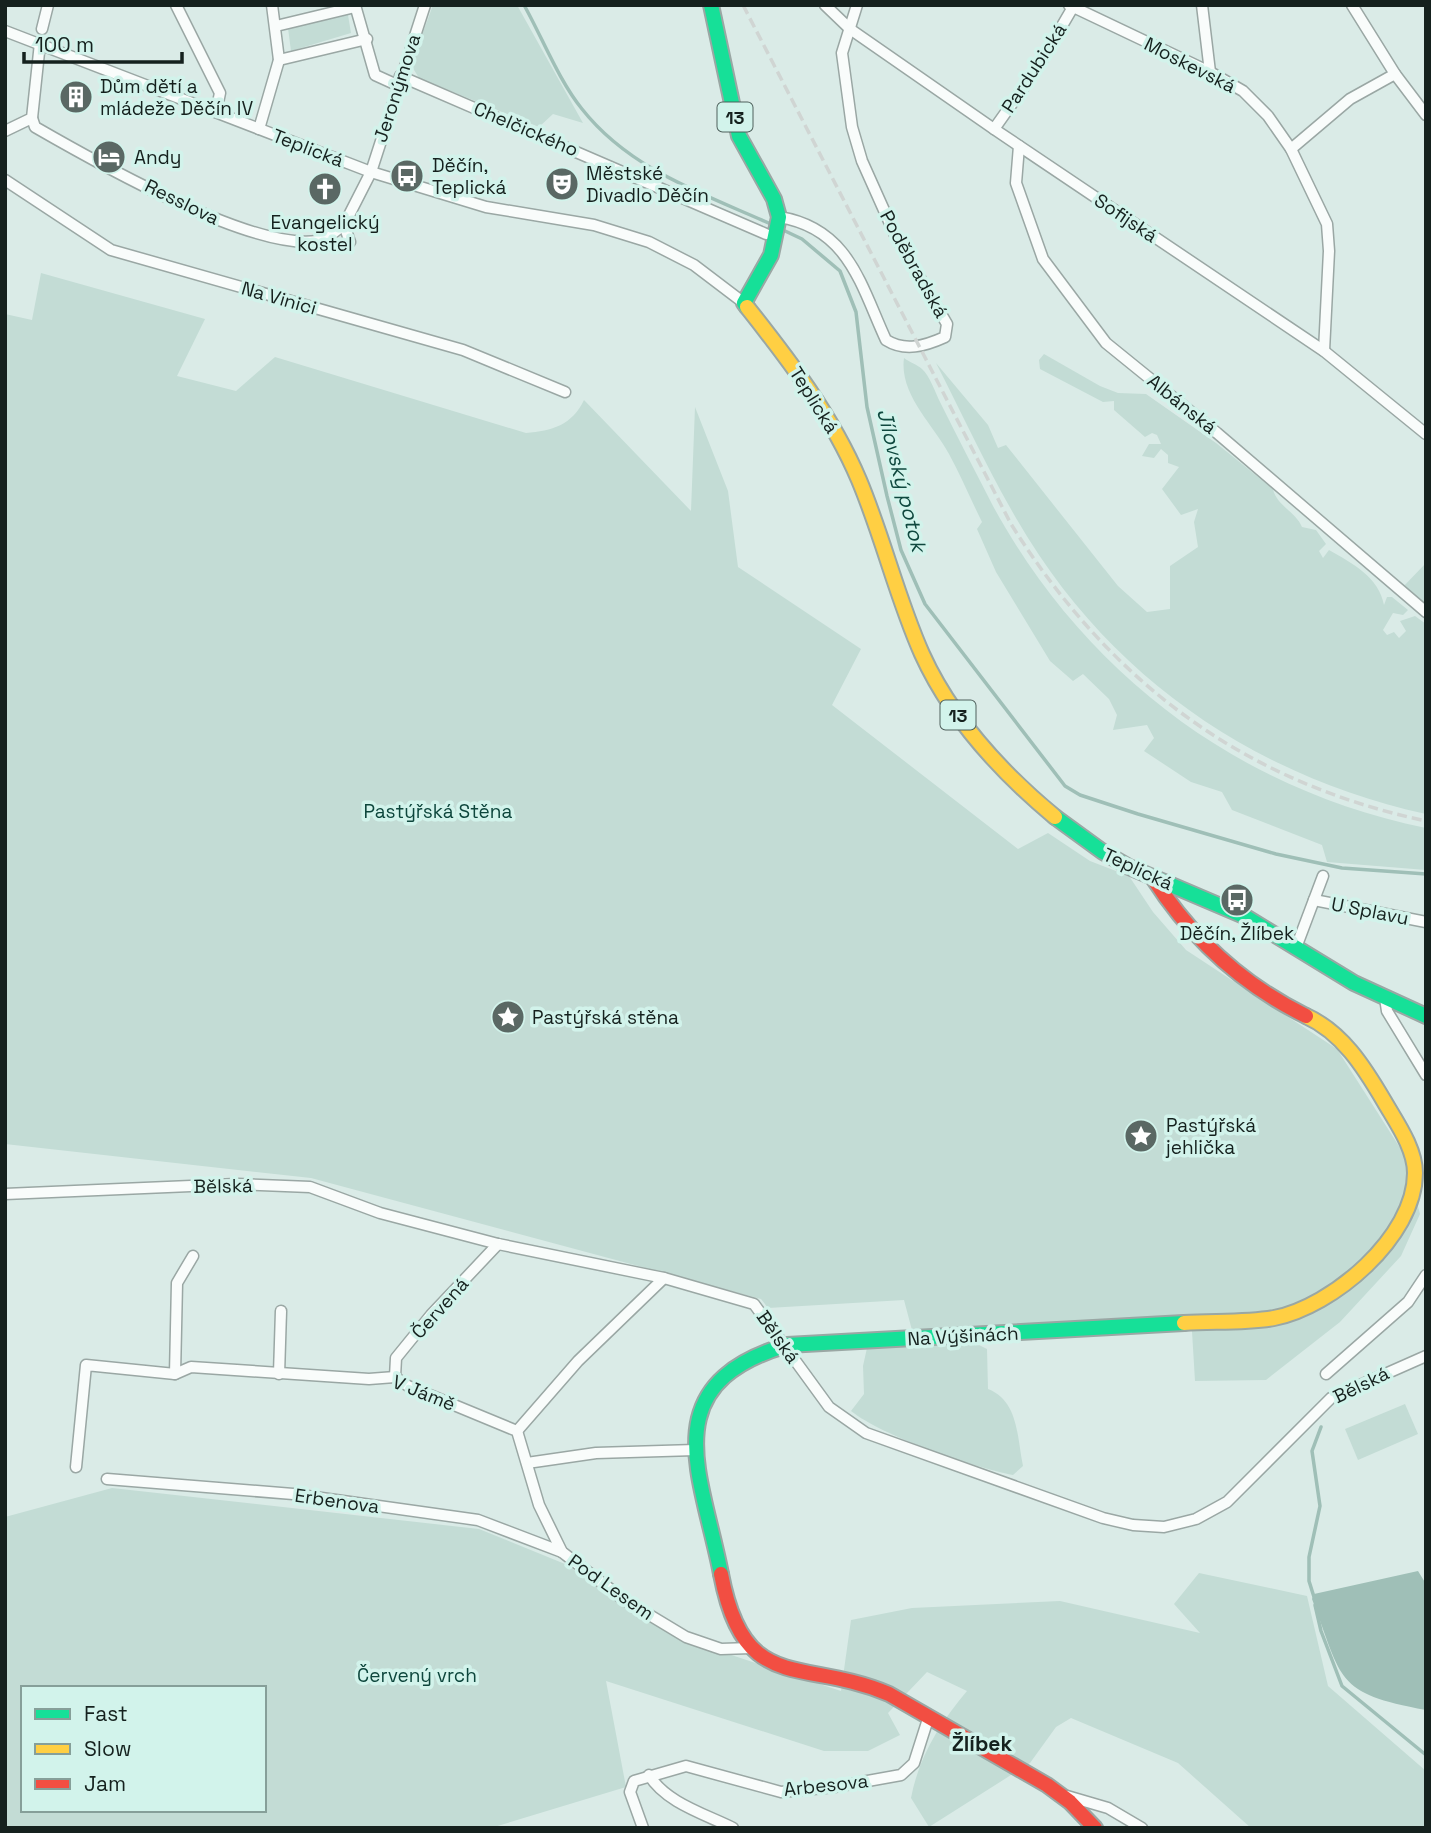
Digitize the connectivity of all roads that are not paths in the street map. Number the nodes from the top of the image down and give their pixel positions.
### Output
1 (48, 5) edge
2 (176, 5) edge
3 (272, 5) edge
4 (425, 5) edge
5 (711, 5) edge
6 (825, 5) edge
7 (857, 5) edge
8 (1202, 5) edge
9 (1352, 5) edge
10 (355, 6) edge
11 (1071, 6) edge
12 (276, 26) junction
13 (42, 29) dead end
14 (850, 29) junction
15 (5, 31) edge
16 (367, 39) junction
17 (40, 43) junction
18 (279, 60) junction
19 (1210, 72) junction
20 (1395, 74) junction
21 (399, 81) junction
22 (216, 112) junction
23 (1426, 115) edge
24 (32, 118) junction
25 (259, 129) junction
26 (994, 129) junction
27 (5, 131) edge
28 (1019, 146) junction
29 (1291, 149) junction
30 (371, 172) junction
31 (5, 180) edge
32 (779, 219) junction
33 (344, 225) junction
34 (771, 237) junction
35 (350, 242) dead end
36 (744, 303) junction
37 (1324, 351) junction
38 (565, 392) dead end
39 (1426, 434) edge
40 (1426, 612) edge
41 (1323, 876) dead end
42 (1153, 878) junction
43 (1314, 900) junction
44 (1426, 922) edge
45 (1297, 945) junction
46 (1385, 998) junction
47 (1426, 1016) edge
48 (1426, 1075) edge
49 (5, 1194) edge
50 (498, 1244) junction
51 (193, 1256) dead end
52 (1426, 1275) edge
53 (664, 1278) junction
54 (282, 1311) dead end
55 (787, 1345) junction
56 (1426, 1356) edge
57 (175, 1374) junction
58 (279, 1374) junction
59 (1326, 1374) dead end
60 (394, 1377) junction
61 (517, 1431) junction
62 (695, 1450) junction
63 (527, 1462) junction
64 (76, 1467) dead end
65 (107, 1479) dead end
66 (562, 1552) junction
67 (751, 1648) junction
68 (933, 1722) junction
69 (649, 1775) junction
70 (1063, 1795) junction
71 (643, 1828) edge
72 (733, 1828) edge
73 (1095, 1828) edge
74 (1142, 1828) edge

1 - 13 street
2 - 22 street
3 - 12 street
4 - 21 street, Jeronýmova
5 - 32 street, 13
6 - 14 street, Sofijská
7 - 14 street, Poděbradská
8 - 19 street
9 - 20 street
10 - 12 street
10 - 16 street
11 - 19 street, Moskevská
11 - 26 street, Pardubická
12 - 18 street
14 - 26 street, Sofijská
14 - 32 street, Poděbradská
15 - 17 street, Teplická
16 - 18 street
16 - 21 street, Chelčického
17 - 22 street, Teplická
17 - 24 street
18 - 25 street
19 - 29 street, Moskevská
20 - 23 street
20 - 29 street
21 - 30 street, Jeronýmova
21 - 34 street, Chelčického
22 - 25 street, Teplická
24 - 27 street
24 - 33 street, Resslova
25 - 30 street, Teplická
26 - 28 street, Sofijská
28 - 37 street, Sofijská
28 - 40 street, Albánská
29 - 37 street, Moskevská
30 - 33 street, Jeronýmova
30 - 36 street, Teplická
31 - 38 street, Na Vinici
32 - 34 street
33 - 35 street
34 - 36 street
36 - 42 street, Teplická / 13
37 - 39 street, Sofijská
41 - 43 street
42 - 45 street, Teplická / 13
42 - 55 street, Na Výšinách
43 - 44 street, U Splavu
43 - 45 street
45 - 46 street, Teplická / 13
46 - 47 street, Teplická / 13
46 - 48 street
49 - 50 street, Bělská
50 - 53 street, Bělská
50 - 60 street, Červená
51 - 57 street
52 - 59 street
53 - 55 street, Bělská
53 - 61 street
54 - 58 street
55 - 56 street, Bělská
55 - 62 street, Na Výšinách
57 - 58 street, V Jámě
57 - 64 street, V Jámě
58 - 60 street, V Jámě
60 - 61 street, V Jámě
61 - 63 street
62 - 63 street
62 - 67 street, Na Výšinách
63 - 66 street, Pod Lesem
65 - 66 street, Erbenova
66 - 67 street, Pod Lesem
67 - 68 street, Na Výšinách
68 - 69 street, Arbesova
68 - 70 street, Na Výšinách
69 - 71 street
69 - 72 street
70 - 73 street, Na Výšinách
70 - 74 street

